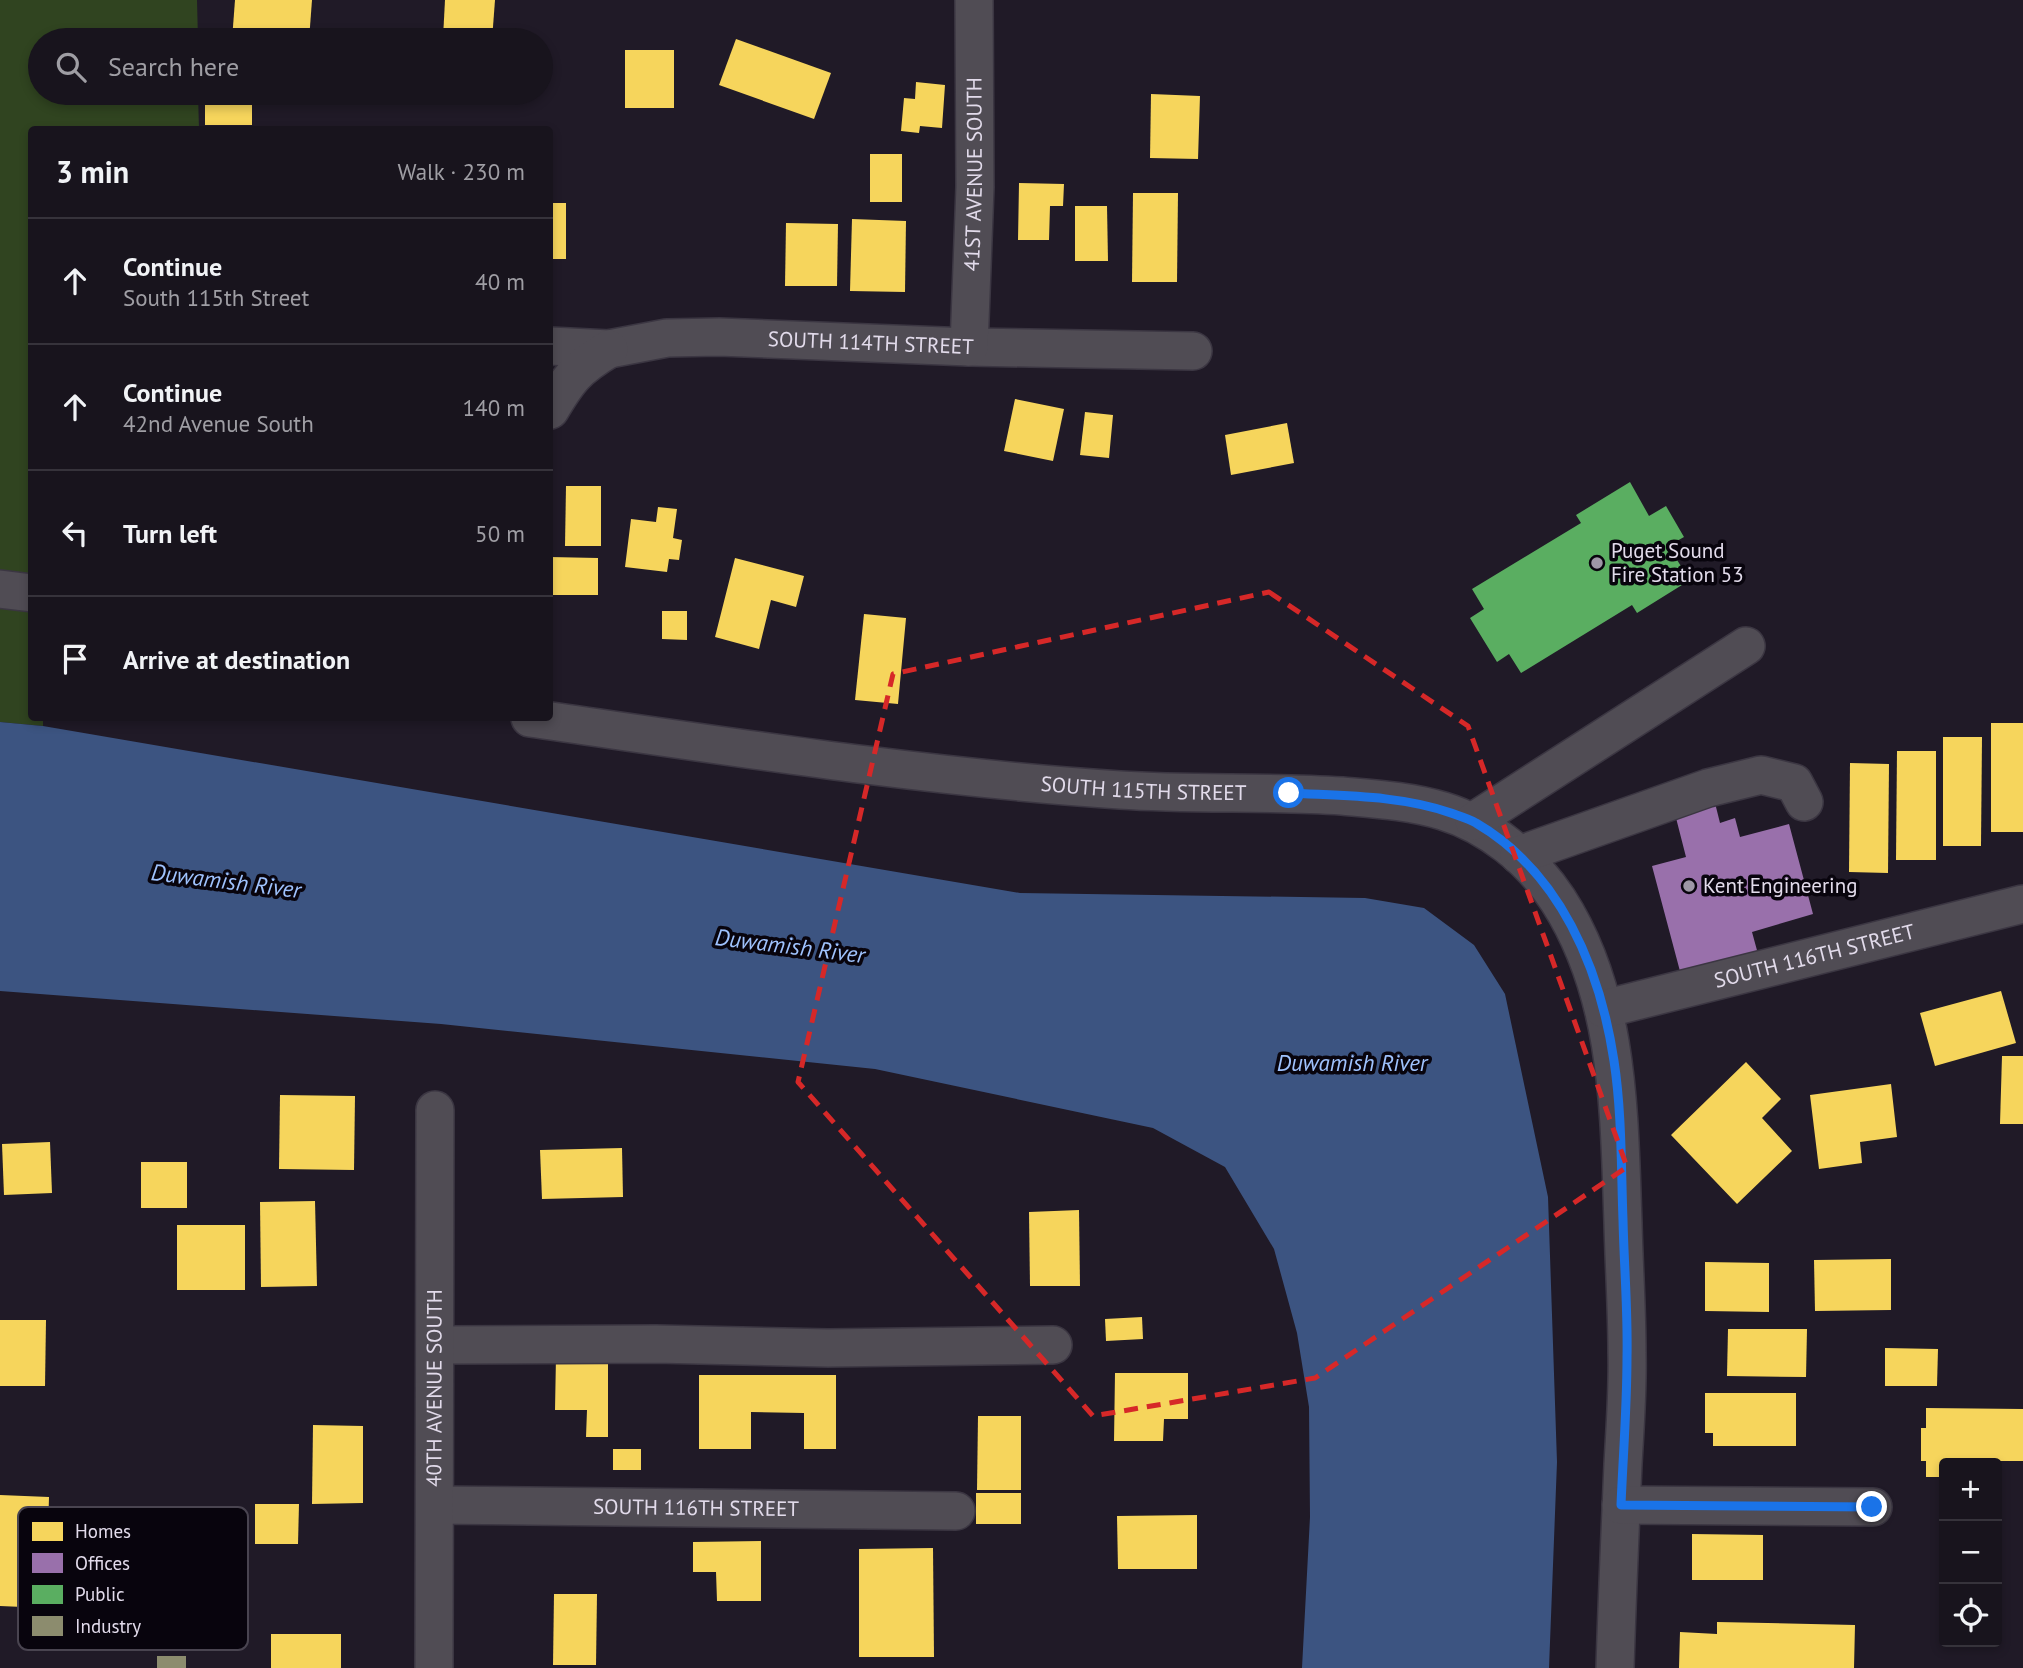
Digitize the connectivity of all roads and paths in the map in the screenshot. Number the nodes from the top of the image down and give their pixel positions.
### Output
1 (974, 0) edge
2 (553, 346) edge
3 (969, 347) junction
4 (609, 349) junction
5 (1193, 351) dead end
6 (553, 406) edge
7 (0, 589) edge
8 (28, 592) edge
9 (1746, 646) dead end
10 (551, 721) edge
11 (1804, 802) dead end
12 (1474, 821) junction
13 (1519, 855) junction
14 (2023, 904) edge
15 (1604, 1009) junction
16 (435, 1110) dead end
17 (435, 1345) junction
18 (1054, 1345) dead end
19 (435, 1505) junction
20 (1621, 1505) junction
21 (1872, 1507) dead end
22 (956, 1511) dead end
23 (435, 1668) edge
24 (1615, 1668) edge

1 - 3 street, 41ST AVENUE SOUTH
2 - 4 street, SOUTH 114TH STREET
3 - 4 street, SOUTH 114TH STREET
3 - 5 street, SOUTH 114TH STREET
4 - 6 street
7 - 8 street
9 - 12 street
10 - 12 street, SOUTH 115TH STREET
11 - 13 street
12 - 13 street, SOUTH 115TH STREET
13 - 15 street, SOUTH 115TH STREET
14 - 15 street, SOUTH 116TH STREET
15 - 20 street, SOUTH 115TH STREET
16 - 17 street, 40TH AVENUE SOUTH
17 - 18 street
17 - 19 street, 40TH AVENUE SOUTH
19 - 22 street, SOUTH 116TH STREET
19 - 23 street, 40TH AVENUE SOUTH
20 - 21 street
20 - 24 street, SOUTH 115TH STREET

